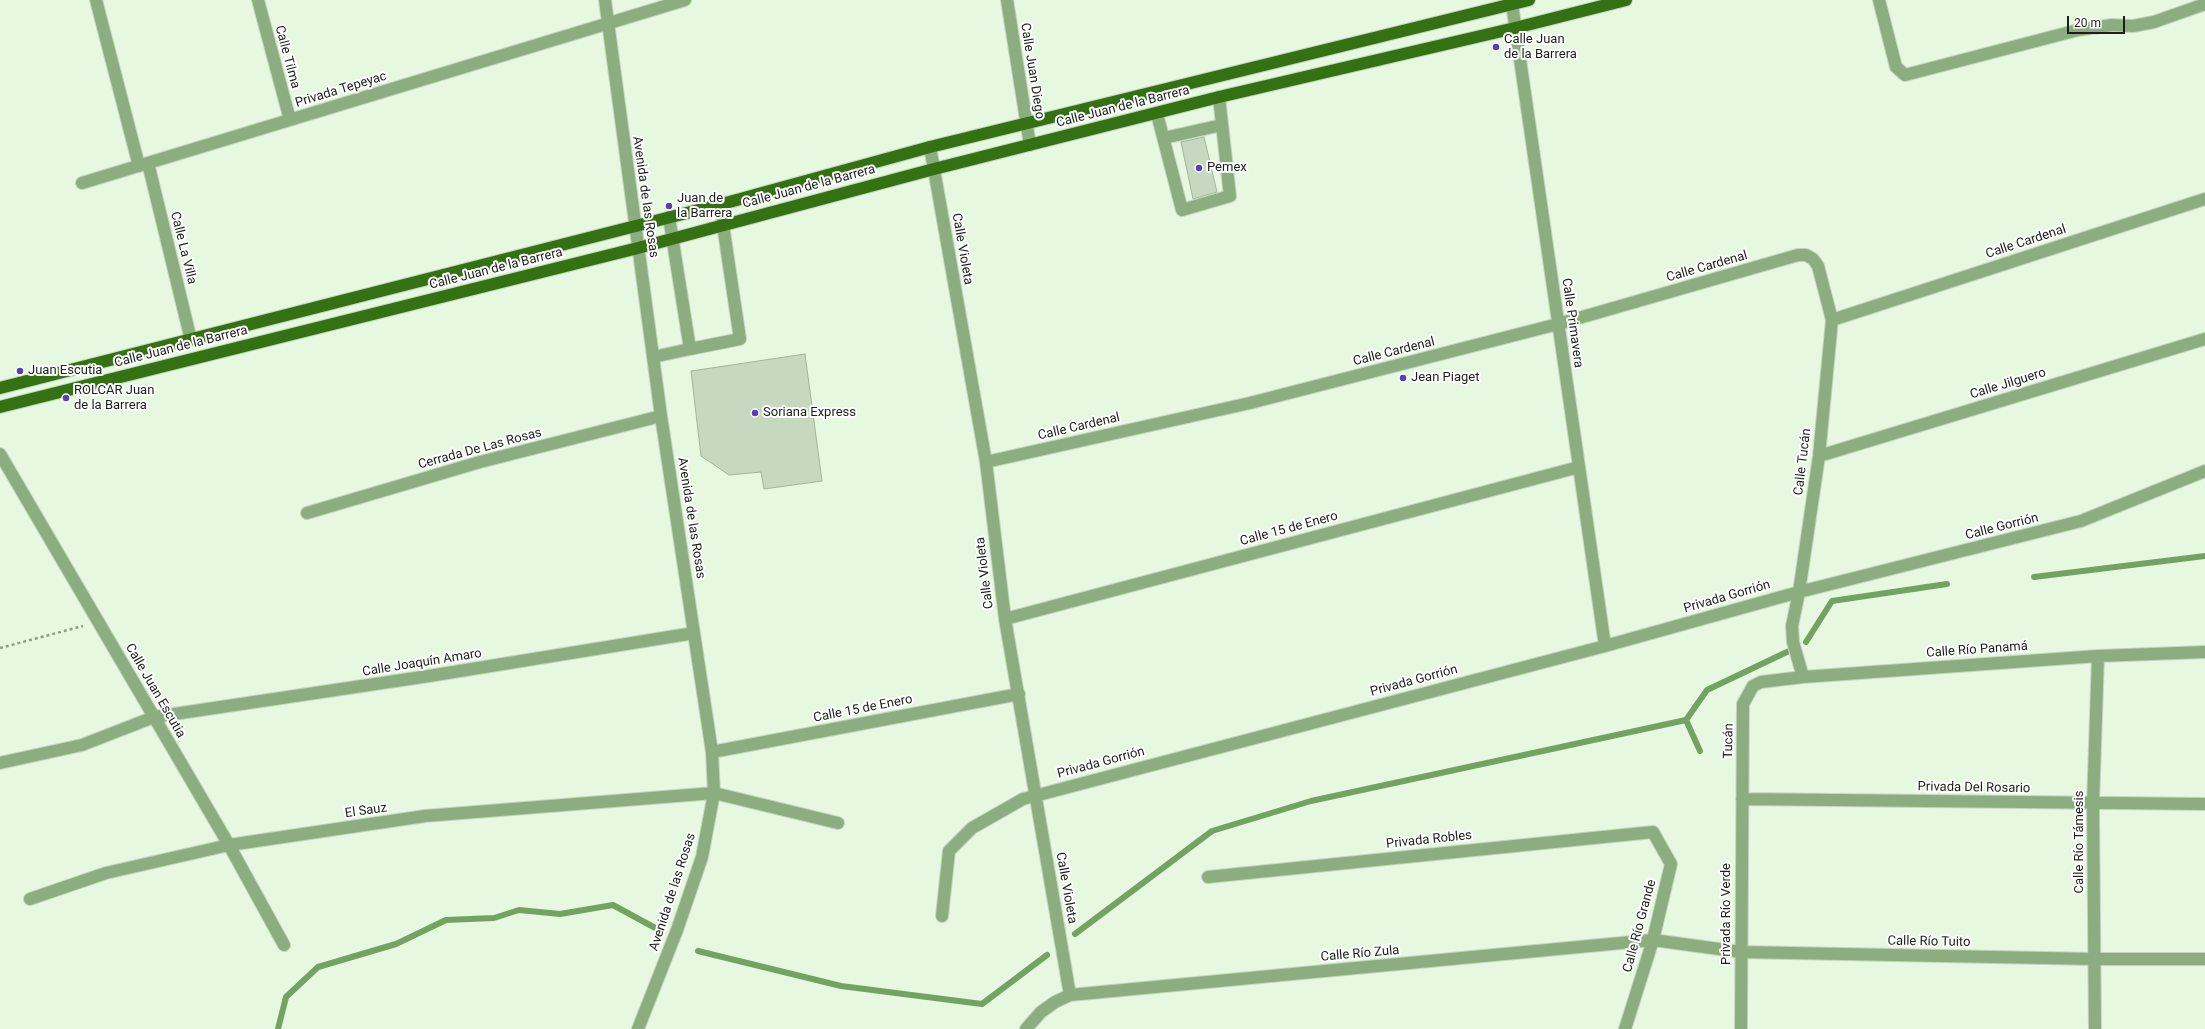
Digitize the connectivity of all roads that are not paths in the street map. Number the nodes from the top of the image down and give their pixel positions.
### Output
1 (96, 0) edge
2 (258, 0) edge
3 (605, 0) edge
4 (685, 0) edge
5 (1007, 0) edge
6 (1529, 0) edge
7 (1626, 0) edge
8 (1879, 0) edge
9 (1512, 4) junction
10 (2205, 4) edge
11 (609, 24) junction
12 (1515, 28) junction
13 (1177, 87) junction
14 (1219, 97) junction
15 (1181, 107) junction
16 (1157, 114) junction
17 (290, 120) junction
18 (1026, 124) junction
19 (1222, 125) junction
20 (1164, 138) junction
21 (1030, 145) junction
22 (930, 147) junction
23 (143, 164) junction
24 (934, 169) junction
25 (82, 183) dead end
26 (2205, 199) edge
27 (722, 204) junction
28 (669, 217) junction
29 (723, 225) junction
30 (634, 226) junction
31 (673, 238) junction
32 (638, 248) junction
33 (1806, 255) joint
34 (1832, 320) junction
35 (1558, 324) junction
36 (2205, 339) edge
37 (191, 340) junction
38 (690, 349) junction
39 (653, 357) junction
40 (0, 388) edge
41 (0, 407) edge
42 (661, 416) junction
43 (0, 454) edge
44 (1819, 456) junction
45 (986, 462) junction
46 (1579, 467) junction
47 (2205, 471) edge
48 (307, 513) dead end
49 (1800, 592) junction
50 (1005, 619) junction
51 (694, 634) junction
52 (1605, 646) junction
53 (2205, 652) edge
54 (2098, 656) junction
55 (1803, 677) junction
56 (1753, 686) joint
57 (1019, 694) junction
58 (154, 717) junction
59 (712, 752) junction
60 (0, 763) edge
61 (714, 793) junction
62 (1035, 795) junction
63 (1742, 799) junction
64 (2093, 804) junction
65 (2205, 804) edge
66 (838, 823) dead end
67 (1654, 832) joint
68 (229, 845) junction
69 (1208, 877) dead end
70 (30, 899) dead end
71 (942, 916) dead end
72 (1653, 940) junction
73 (284, 944) dead end
74 (1741, 952) junction
75 (2094, 959) junction
76 (2205, 959) edge
77 (1070, 995) junction
78 (638, 1029) edge
79 (1026, 1029) edge
80 (1624, 1029) edge
81 (1741, 1029) edge
82 (2095, 1029) edge

1 - 23 street, Calle La Villa
2 - 17 street, Calle Tilma
3 - 11 street, Avenida de las Rosas
4 - 11 street, Privada Tepeyac
5 - 18 street, Calle Juan Diego
6 - 9 main road, Calle Juan de la Barrera
7 - 12 main road, Calle Juan de la Barrera
8 - 10 street
9 - 12 street, Calle Primavera
9 - 13 main road, Calle Juan de la Barrera
11 - 17 street, Privada Tepeyac
11 - 30 street, Avenida de las Rosas
12 - 14 main road, Calle Juan de la Barrera
12 - 35 street, Calle Primavera
13 - 15 main road
13 - 18 main road, Calle Juan de la Barrera
14 - 15 main road, Calle Juan de la Barrera
14 - 19 street
15 - 16 main road, Calle Juan de la Barrera
16 - 20 street
16 - 21 main road, Calle Juan de la Barrera
17 - 23 street, Privada Tepeyac
18 - 21 street, Calle Juan Diego
18 - 22 main road, Calle Juan de la Barrera
19 - 20 street
19 - 20 street
21 - 24 main road, Calle Juan de la Barrera
22 - 24 street, Calle Violeta
22 - 27 main road, Calle Juan de la Barrera
23 - 25 street, Privada Tepeyac
23 - 37 street, Calle La Villa
24 - 29 main road, Calle Juan de la Barrera
24 - 45 street, Calle Violeta
26 - 34 street, Calle Cardenal
27 - 28 main road, Calle Juan de la Barrera
27 - 29 street
28 - 30 main road, Calle Juan de la Barrera
28 - 31 street
29 - 31 main road, Calle Juan de la Barrera
29 - 38 street
30 - 32 street, Avenida de las Rosas
30 - 37 main road, Calle Juan de la Barrera
31 - 32 main road, Calle Juan de la Barrera
31 - 38 street
32 - 39 street, Avenida de las Rosas
32 - 41 main road, Calle Juan de la Barrera
33 - 34 street, Calle Tucán
33 - 35 street, Calle Cardenal
34 - 44 street, Calle Tucán
35 - 45 street, Calle Cardenal
35 - 46 street, Calle Primavera
36 - 44 street, Calle Jilguero
37 - 40 main road, Calle Juan de la Barrera
38 - 39 street
39 - 42 street, Avenida de las Rosas
42 - 48 street, Cerrada De Las Rosas
42 - 51 street, Avenida de las Rosas
43 - 58 street, Calle Juan Escutia
44 - 49 street, Calle Tucán
45 - 50 street, Calle Violeta
46 - 50 street, Calle 15 de Enero
46 - 52 street, Calle Primavera
47 - 49 street, Calle Gorrión
49 - 52 street, Privada Gorrión
49 - 55 street, Calle Tucán
50 - 57 street, Calle Violeta
51 - 58 street, Calle Joaquín Amaro
51 - 59 street, Avenida de las Rosas
52 - 62 street, Privada Gorrión
53 - 54 street, Calle Río Panamá
54 - 55 street, Calle Río Panamá
54 - 64 street, Calle Río Támesis
55 - 56 street, Calle Río Panamá
56 - 63 street, Tucán
57 - 59 street, Calle 15 de Enero
57 - 62 street, Calle Violeta
58 - 60 street, Calle Joaquín Amaro
58 - 68 street, Calle Juan Escutia
59 - 61 street, Avenida de las Rosas
61 - 66 street, El Sauz
61 - 68 street, El Sauz
61 - 78 street, Avenida de las Rosas
62 - 71 street, Privada Gorrión
62 - 77 street, Calle Violeta
63 - 64 street, Privada Del Rosario
63 - 74 street, Privada Río Verde
64 - 65 street, Privada Del Rosario
64 - 75 street, Calle Río Támesis
67 - 69 street, Privada Robles
67 - 72 street, Calle Río Grande
68 - 70 street, El Sauz
68 - 73 street, Calle Juan Escutia
72 - 74 street, Calle Río Tuito
72 - 77 street, Calle Río Zula
72 - 80 street, Calle Río Grande
74 - 75 street, Calle Río Tuito
74 - 81 street, Privada Río Verde
75 - 76 street, Calle Río Tuito
75 - 82 street, Calle Río Támesis
77 - 79 street

